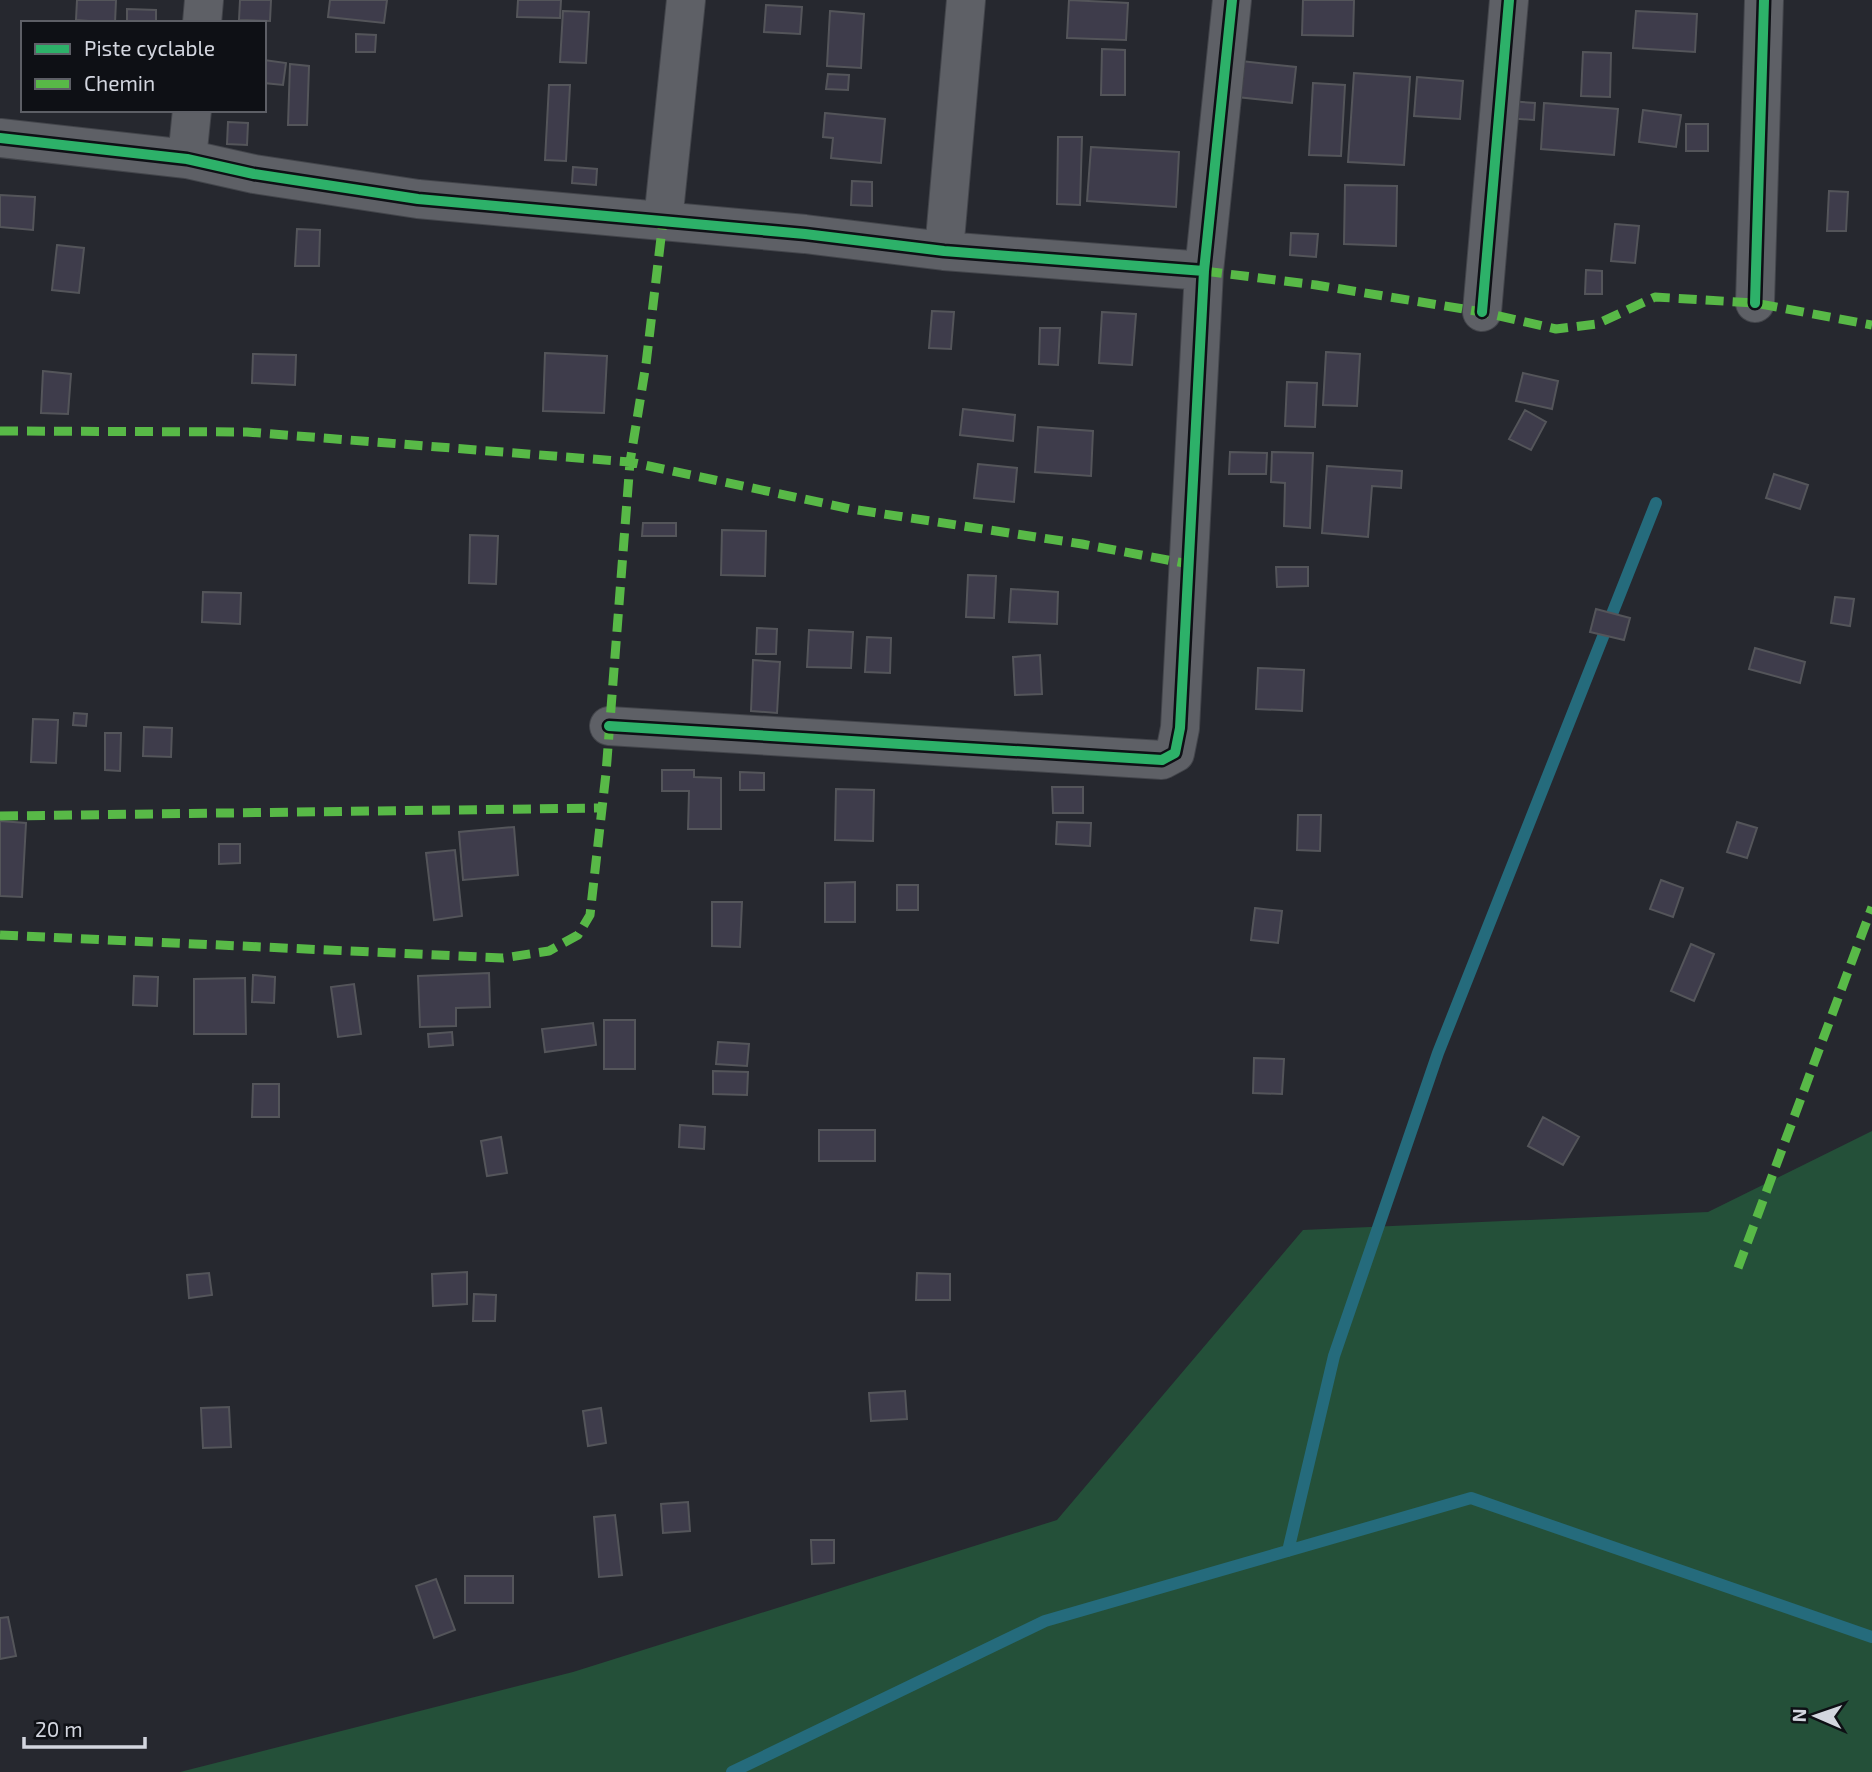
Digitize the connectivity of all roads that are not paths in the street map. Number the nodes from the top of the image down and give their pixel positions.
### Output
1 (204, 0) edge
2 (687, 0) edge
3 (966, 0) edge
4 (1231, 0) edge
5 (1508, 0) edge
6 (1764, 0) edge
7 (202, 21) edge
8 (192, 112) edge
9 (0, 138) edge
10 (187, 159) junction
11 (663, 221) junction
12 (944, 251) junction
13 (1204, 271) junction
14 (1755, 303) dead end
15 (1482, 312) dead end
16 (609, 726) dead end

1 - 7 street
2 - 11 street
3 - 12 street
4 - 13 street
5 - 15 street
6 - 14 street
8 - 10 street
9 - 10 street
10 - 11 street
11 - 12 street
12 - 13 street
13 - 16 street

